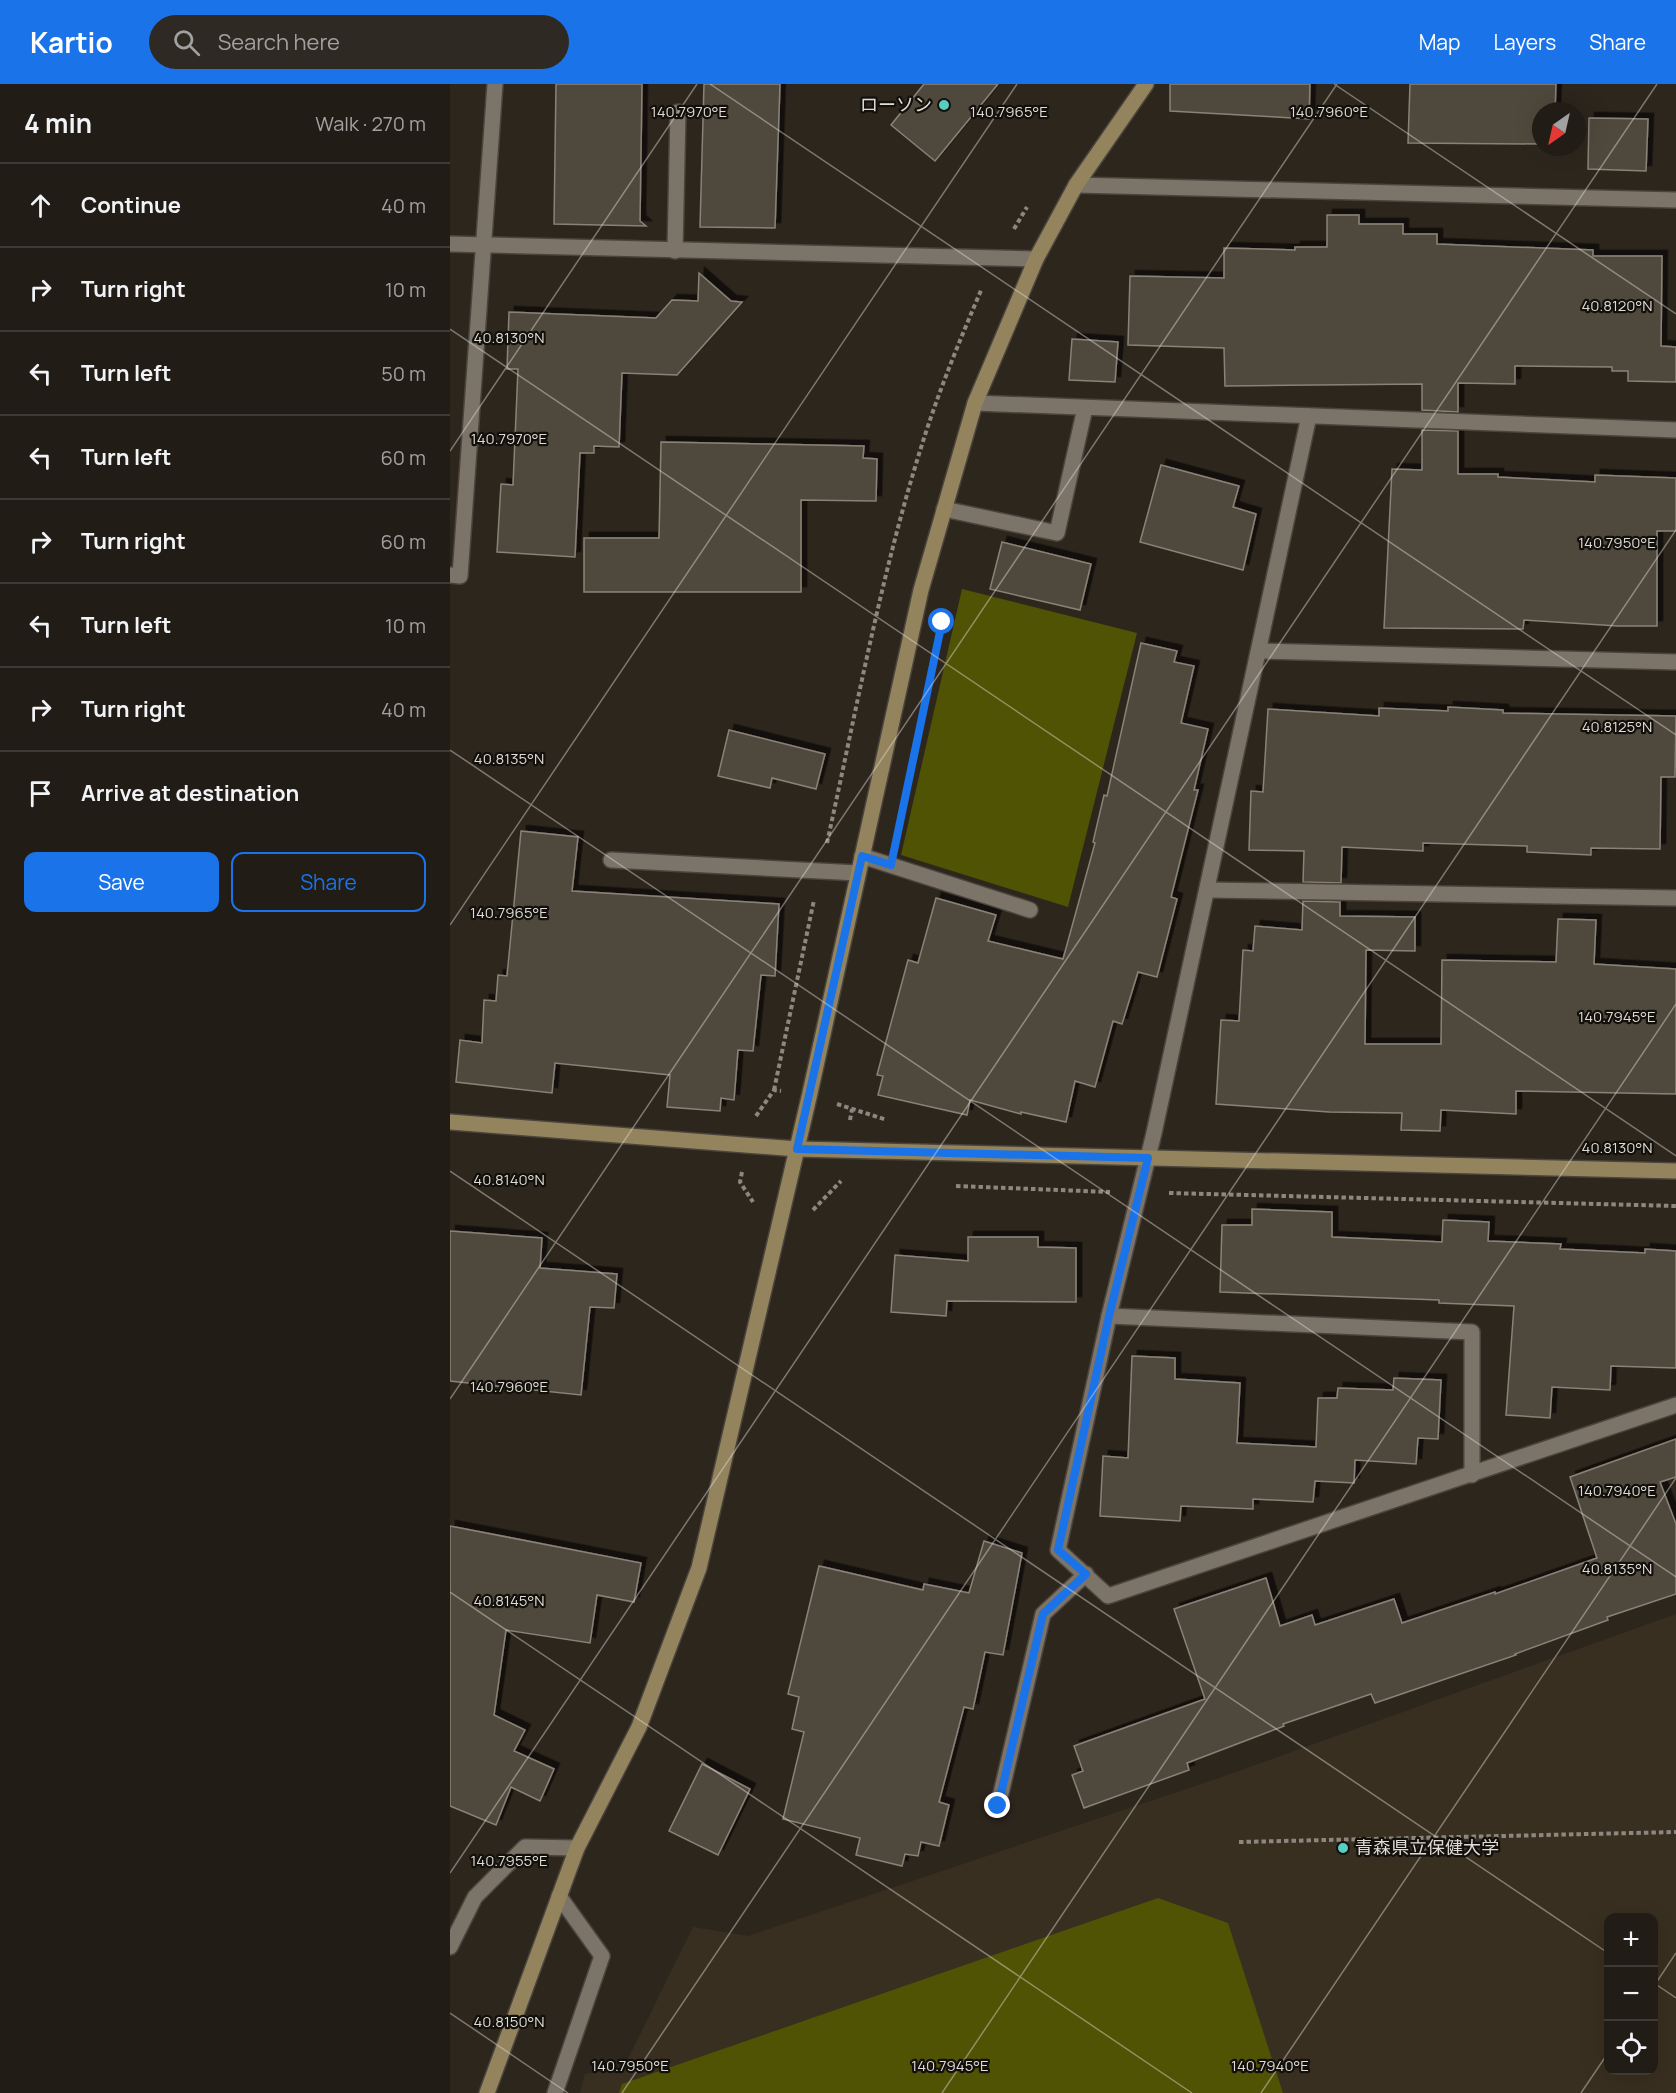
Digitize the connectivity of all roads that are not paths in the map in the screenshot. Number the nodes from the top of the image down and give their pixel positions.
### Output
1 (495, 84) edge
2 (1146, 84) edge
3 (678, 112) dead end
4 (1076, 185) junction
5 (1676, 200) edge
6 (450, 244) edge
7 (484, 245) junction
8 (675, 251) junction
9 (1036, 259) junction
10 (975, 403) junction
11 (1085, 408) junction
12 (1309, 416) junction
13 (1676, 430) edge
14 (944, 509) junction
15 (450, 575) edge
16 (1259, 651) junction
17 (1676, 662) edge
18 (862, 856) junction
19 (610, 860) dead end
20 (858, 873) junction
21 (1207, 890) junction
22 (1676, 898) edge
23 (1030, 909) dead end
24 (450, 1122) edge
25 (797, 1149) junction
26 (1148, 1158) junction
27 (1676, 1171) edge
28 (1109, 1316) junction
29 (1676, 1405) edge
30 (1472, 1475) junction
31 (1086, 1574) junction
32 (998, 1806) dead end
33 (577, 1848) junction
34 (559, 1896) junction
35 (450, 1947) edge
36 (487, 2093) edge
37 (555, 2093) edge

1 - 7 street
2 - 4 street
3 - 8 street
4 - 5 street
4 - 9 street
6 - 7 street
7 - 8 street
7 - 15 street
8 - 9 street
9 - 10 street
10 - 11 street
10 - 14 street
11 - 12 street
11 - 14 street
12 - 13 street
12 - 16 street
14 - 18 street
16 - 17 street
16 - 21 street
18 - 20 street
18 - 23 street
19 - 20 street
20 - 25 street
21 - 22 street
21 - 26 street
24 - 25 street
25 - 26 street
25 - 33 street
26 - 27 street
26 - 28 street
28 - 30 street
28 - 31 street
29 - 30 street
30 - 31 street
31 - 32 street
33 - 34 street
33 - 35 street
34 - 36 street
34 - 37 street

